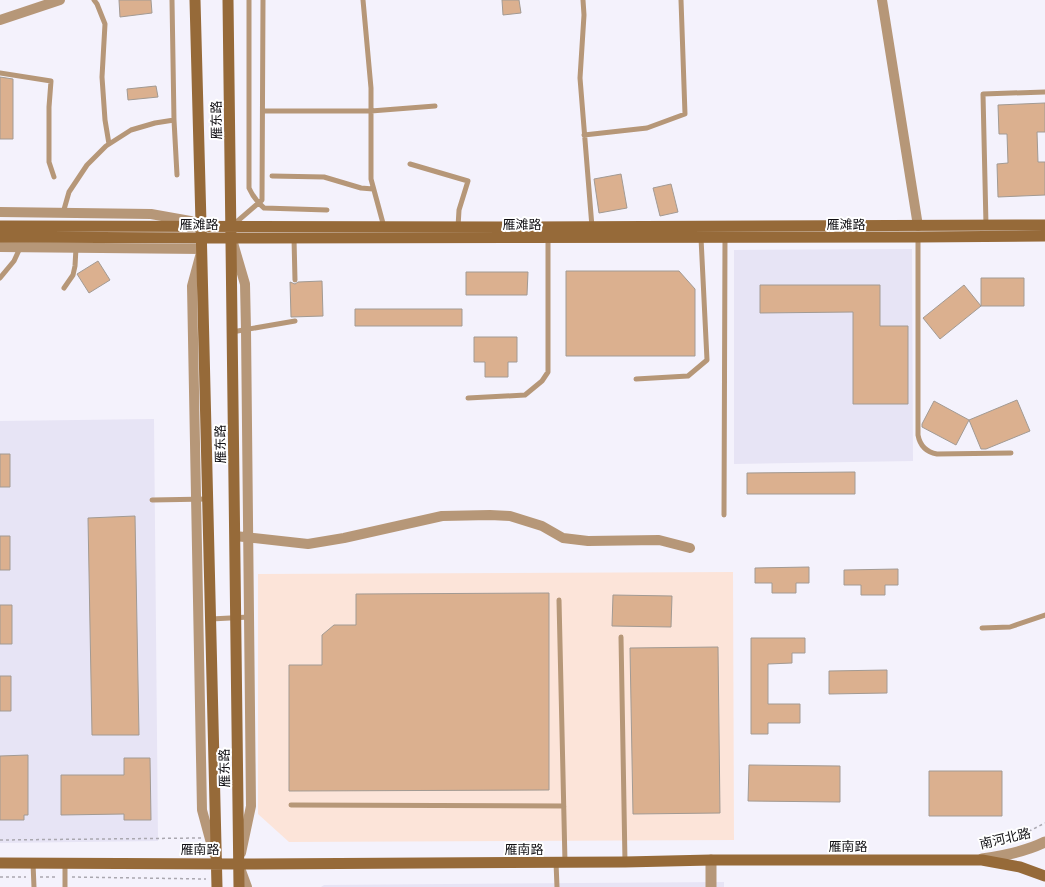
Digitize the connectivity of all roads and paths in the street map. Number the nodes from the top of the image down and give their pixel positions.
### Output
1 (60, 0) edge
2 (94, 0) edge
3 (172, 0) edge
4 (195, 0) edge
5 (228, 0) edge
6 (249, 0) edge
7 (263, 0) edge
8 (363, 0) edge
9 (583, 0) edge
10 (680, 0) edge
11 (882, 0) edge
12 (0, 20) edge
13 (0, 73) edge
14 (1045, 92) edge
15 (435, 106) dead end
16 (263, 111) junction
17 (371, 111) junction
18 (174, 120) junction
19 (584, 135) junction
20 (109, 144) junction
21 (410, 164) dead end
22 (177, 175) dead end
23 (272, 176) dead end
24 (54, 177) dead end
25 (373, 189) junction
26 (259, 203) junction
27 (327, 210) dead end
28 (0, 212) edge
29 (63, 213) junction
30 (986, 225) junction
31 (1045, 225) edge
32 (0, 226) edge
33 (384, 227) junction
34 (458, 227) junction
35 (592, 227) junction
36 (725, 232) junction
37 (918, 232) junction
38 (231, 233) junction
39 (201, 234) junction
40 (1045, 236) edge
41 (0, 237) edge
42 (294, 238) junction
43 (548, 238) junction
44 (701, 238) junction
45 (0, 248) edge
46 (20, 248) junction
47 (76, 248) junction
48 (0, 278) edge
49 (295, 280) dead end
50 (64, 288) dead end
51 (295, 321) dead end
52 (246, 330) junction
53 (232, 332) junction
54 (636, 379) dead end
55 (468, 398) dead end
56 (1011, 453) dead end
57 (196, 499) junction
58 (208, 499) junction
59 (152, 500) dead end
60 (724, 515) dead end
61 (235, 536) junction
62 (248, 538) junction
63 (690, 548) dead end
64 (559, 600) dead end
65 (1045, 615) edge
66 (236, 618) junction
67 (249, 618) junction
68 (211, 619) junction
69 (982, 628) dead end
70 (621, 637) dead end
71 (291, 806) dead end
72 (564, 806) junction
73 (1045, 823) edge
74 (210, 838) junction
75 (0, 840) edge
76 (1045, 842) edge
77 (1001, 845) dead end
78 (711, 860) junction
79 (972, 860) junction
80 (561, 862) junction
81 (625, 862) junction
82 (0, 863) edge
83 (33, 863) junction
84 (65, 863) junction
85 (216, 863) junction
86 (239, 864) junction
87 (1045, 876) edge
88 (0, 877) edge
89 (34, 877) junction
90 (65, 877) junction
91 (214, 884) edge
92 (34, 887) edge
93 (65, 887) edge
94 (239, 887) edge
95 (246, 887) edge
96 (557, 887) edge
97 (711, 887) edge

1 - 12 street
2 - 20 lane
3 - 18 lane
4 - 39 main road, 雁东路
5 - 38 main road, 雁东路
6 - 26 lane
7 - 16 lane
8 - 17 lane
9 - 19 lane
10 - 19 lane
11 - 37 street
13 - 24 lane
14 - 30 lane
15 - 17 lane
16 - 17 lane
16 - 26 lane
17 - 25 lane
18 - 20 lane
18 - 22 lane
19 - 35 lane
20 - 29 lane
21 - 34 lane
23 - 25 lane
25 - 33 lane
26 - 27 lane
26 - 38 lane
28 - 29 street, 雁滩路
29 - 39 street, 雁滩路
30 - 31 main road, 雁滩路
30 - 37 main road, 雁滩路
32 - 39 main road, 雁滩路
33 - 34 main road, 雁滩路
33 - 38 main road, 雁滩路
34 - 35 main road, 雁滩路
35 - 36 main road, 雁滩路
36 - 37 main road, 雁滩路
36 - 44 main road, 雁滩路
36 - 60 lane
37 - 40 main road, 雁滩路
37 - 56 lane
38 - 39 main road, 雁滩路
38 - 39 street, 雁滩路
38 - 42 main road, 雁滩路
38 - 52 street
38 - 53 main road, 雁东路
39 - 41 main road, 雁滩路
39 - 47 street, 雁滩路
39 - 57 street
39 - 58 main road, 雁东路
42 - 43 main road, 雁滩路
42 - 49 lane
43 - 44 main road, 雁滩路
43 - 55 lane
44 - 54 lane
45 - 46 street, 雁滩路
46 - 47 street, 雁滩路
46 - 48 lane
47 - 50 lane
51 - 52 lane
52 - 53 lane
52 - 62 street
53 - 61 main road, 雁东路
57 - 58 lane
57 - 59 lane
57 - 74 street
58 - 68 main road, 雁东路
61 - 62 street
61 - 66 main road, 雁东路
62 - 63 street
62 - 67 street
64 - 72 lane
65 - 69 lane
66 - 67 lane
66 - 68 lane
66 - 86 main road, 雁东路
67 - 86 street
68 - 85 main road, 雁东路
70 - 81 lane
71 - 72 lane
72 - 80 lane
73 - 77 path
74 - 75 path
74 - 85 street
76 - 79 street, 南河北路
78 - 79 main road, 雁南路
78 - 81 main road, 雁南路
78 - 97 street
79 - 87 main road, 雁南路
80 - 81 main road, 雁南路
80 - 86 main road, 雁南路
80 - 96 lane
82 - 83 main road, 雁南路
83 - 84 main road, 雁南路
83 - 89 lane
84 - 85 main road, 雁南路
84 - 90 lane
85 - 86 main road, 雁南路
85 - 91 main road, 雁东路
86 - 94 main road, 雁东路
86 - 95 street
88 - 89 path
89 - 90 path
89 - 92 lane
90 - 91 path
90 - 93 lane

